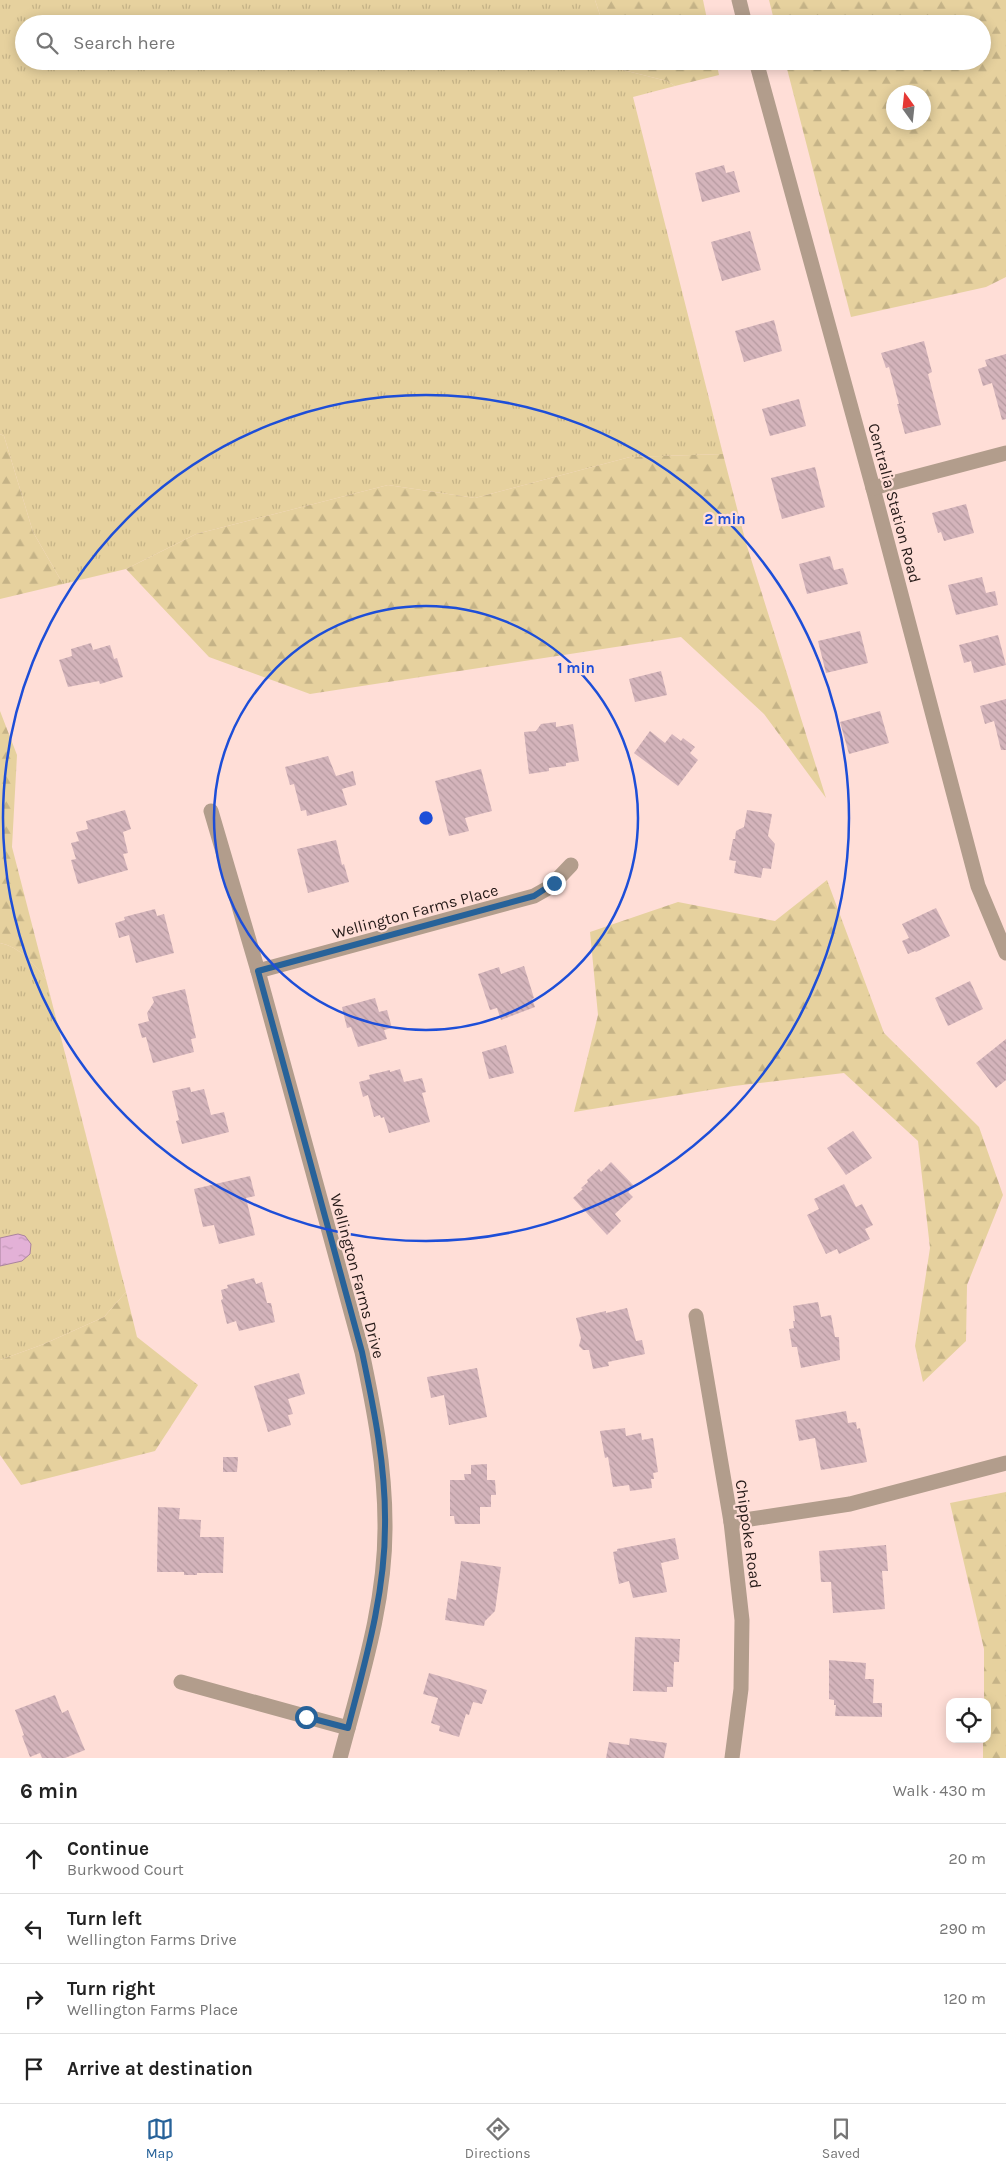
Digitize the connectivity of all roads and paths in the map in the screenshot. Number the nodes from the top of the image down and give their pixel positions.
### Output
1 (739, 0) edge
2 (743, 15) edge
3 (758, 70) edge
4 (1006, 453) edge
5 (873, 488) junction
6 (211, 811) dead end
7 (571, 865) dead end
8 (1006, 953) edge
9 (258, 971) junction
10 (696, 1316) dead end
11 (1006, 1463) edge
12 (731, 1522) junction
13 (181, 1682) dead end
14 (348, 1728) junction
15 (340, 1758) edge
16 (732, 1758) edge

1 - 2 street
3 - 5 street, Centralia Station Road
4 - 5 street
5 - 8 street, Centralia Station Road
6 - 9 street, Wellington Farms Drive
7 - 9 street, Wellington Farms Place
9 - 14 street, Wellington Farms Drive
10 - 12 street, Chippoke Road
11 - 12 street
12 - 16 street, Chippoke Road
13 - 14 street
14 - 15 street, Wellington Farms Drive

